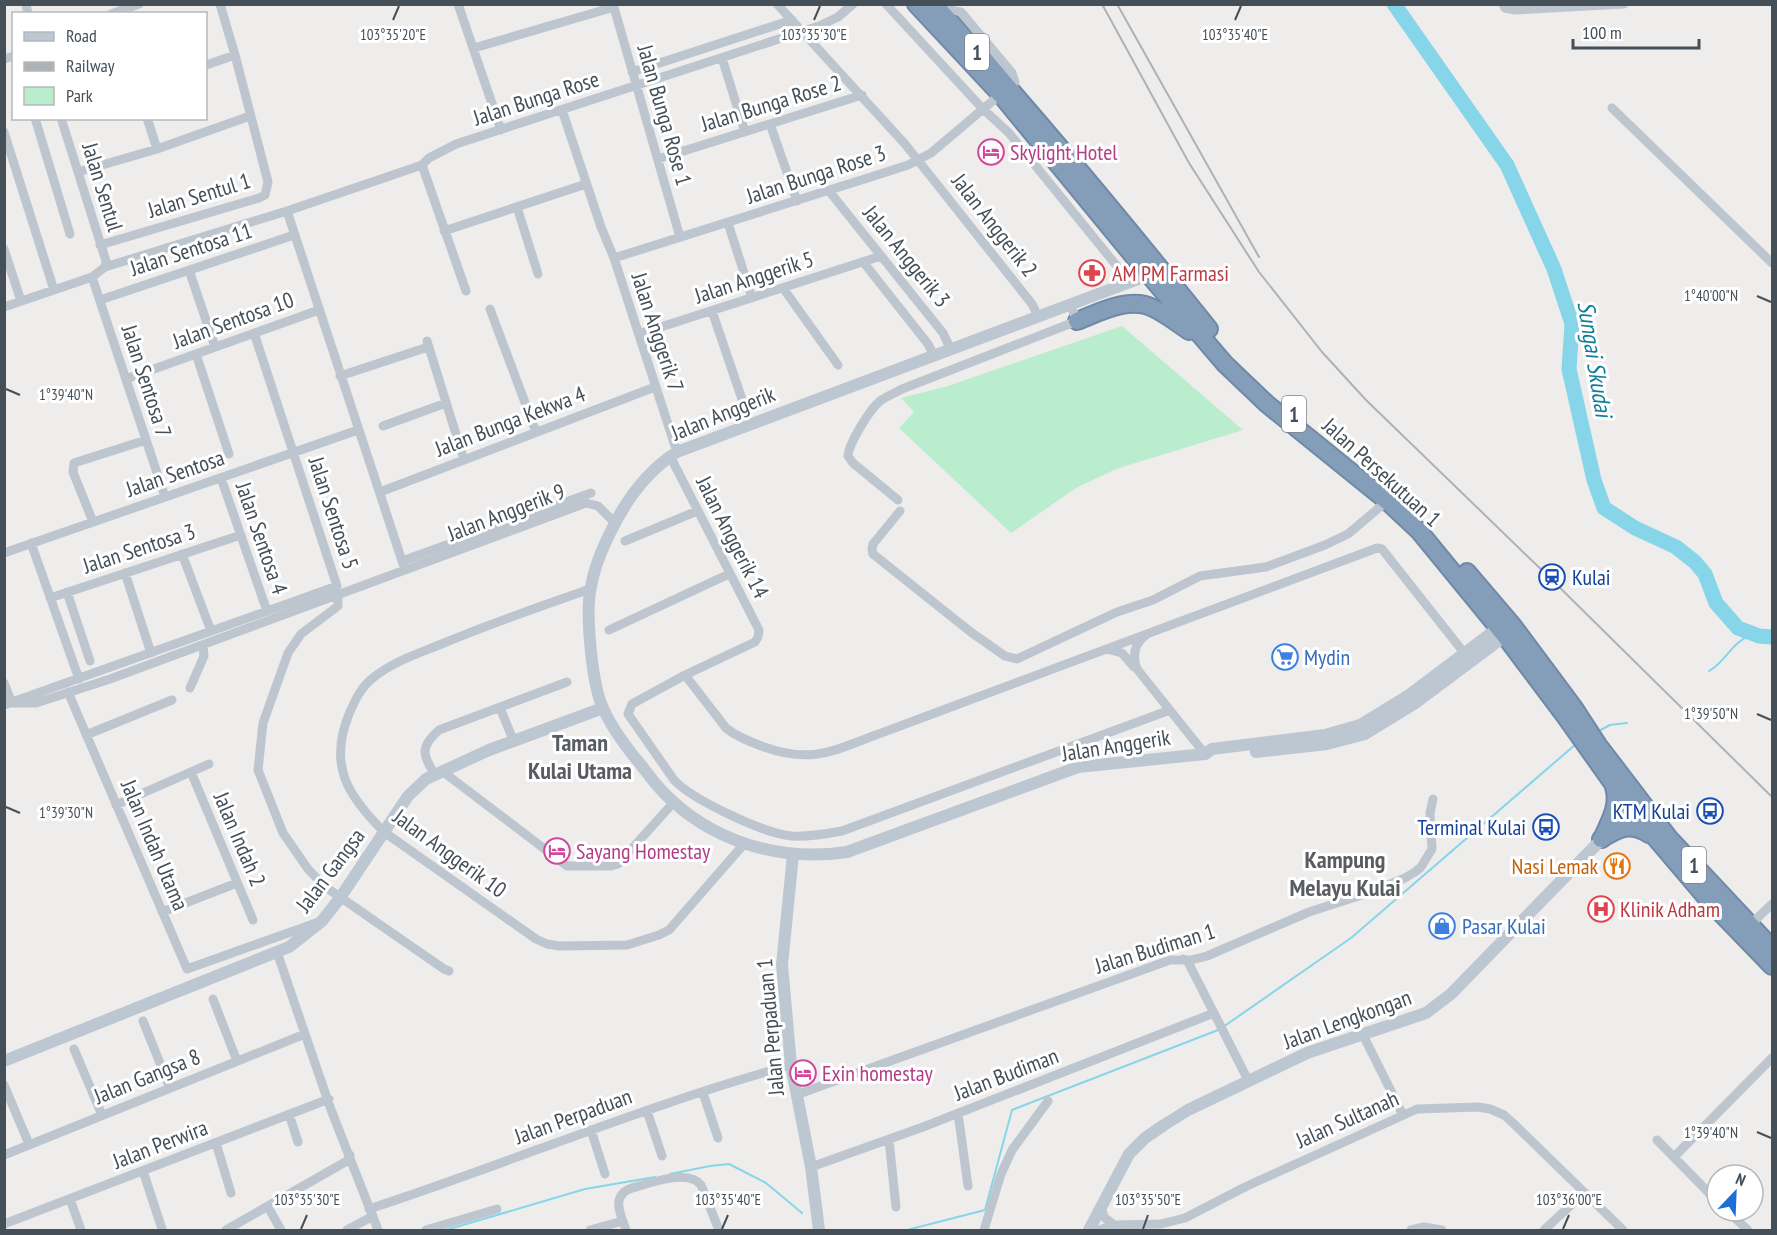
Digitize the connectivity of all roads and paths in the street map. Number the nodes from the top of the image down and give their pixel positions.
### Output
1 (139, 4) edge
2 (220, 4) edge
3 (458, 4) edge
4 (777, 4) edge
5 (853, 4) edge
6 (886, 4) edge
7 (916, 4) edge
8 (1624, 4) edge
9 (613, 6) edge
10 (1504, 6) edge
11 (116, 12) edge
12 (943, 12) edge
13 (792, 20) junction
14 (801, 30) junction
15 (474, 48) junction
16 (235, 55) junction
17 (722, 58) junction
18 (207, 65) edge
19 (632, 72) junction
20 (637, 86) junction
21 (1005, 91) junction
22 (862, 95) junction
23 (982, 108) junction
24 (1612, 108) dead end
25 (562, 110) junction
26 (250, 116) junction
27 (36, 120) edge
28 (62, 120) edge
29 (148, 120) edge
30 (770, 124) junction
31 (501, 130) junction
32 (4, 132) edge
33 (745, 132) junction
34 (157, 149) junction
35 (658, 159) junction
36 (919, 159) junction
37 (422, 165) junction
38 (78, 172) junction
39 (586, 184) junction
40 (829, 191) junction
41 (797, 201) junction
42 (517, 207) junction
43 (287, 211) junction
44 (728, 222) junction
45 (444, 231) junction
46 (70, 234) dead end
47 (294, 235) junction
48 (681, 237) junction
49 (100, 245) junction
50 (4, 249) edge
51 (882, 256) junction
52 (614, 258) junction
53 (864, 263) junction
54 (1773, 263) edge
55 (105, 267) junction
56 (189, 270) junction
57 (538, 274) dead end
58 (1149, 275) junction
59 (92, 277) junction
60 (1126, 284) junction
61 (783, 288) junction
62 (54, 290) junction
63 (466, 291) dead end
64 (752, 298) junction
65 (100, 300) junction
66 (21, 301) junction
67 (1070, 304) junction
68 (4, 307) edge
69 (490, 309) dead end
70 (319, 310) junction
71 (712, 311) junction
72 (1038, 316) junction
73 (1077, 321) junction
74 (254, 333) junction
75 (639, 334) junction
76 (1207, 343) junction
77 (215, 347) junction
78 (950, 348) junction
79 (196, 354) junction
80 (933, 354) junction
81 (838, 365) dead end
82 (340, 376) junction
83 (126, 379) junction
84 (655, 387) junction
85 (446, 403) junction
86 (746, 411) dead end
87 (383, 426) dead end
88 (358, 430) junction
89 (536, 432) junction
90 (146, 440) junction
91 (294, 452) junction
92 (229, 454) dead end
93 (673, 454) junction
94 (464, 460) junction
95 (221, 478) junction
96 (380, 492) junction
97 (591, 493) dead end
98 (165, 497) junction
99 (898, 500) dead end
100 (1387, 501) junction
101 (697, 511) junction
102 (900, 511) dead end
103 (93, 522) junction
104 (615, 523) junction
105 (240, 535) junction
106 (625, 542) dead end
107 (31, 543) junction
108 (4, 552) edge
109 (182, 554) junction
110 (404, 566) junction
111 (125, 573) junction
112 (729, 574) junction
113 (590, 589) junction
114 (338, 591) junction
115 (67, 592) junction
116 (50, 598) junction
117 (267, 611) junction
118 (609, 630) dead end
119 (211, 631) junction
120 (1152, 631) junction
121 (1502, 632) junction
122 (203, 645) junction
123 (1105, 648) junction
124 (151, 653) junction
125 (1465, 654) junction
126 (90, 661) dead end
127 (1137, 669) junction
128 (685, 675) junction
129 (79, 679) junction
130 (567, 682) dead end
131 (4, 683) edge
132 (190, 688) dead end
133 (68, 692) junction
134 (172, 700) dead end
135 (8, 704) edge
136 (500, 708) junction
137 (603, 708) junction
138 (1170, 710) junction
139 (1583, 731) junction
140 (86, 735) junction
141 (1326, 740) junction
142 (514, 742) junction
143 (1594, 748) junction
144 (1205, 754) junction
145 (209, 764) dead end
146 (191, 772) junction
147 (438, 773) junction
148 (1614, 785) junction
149 (1433, 799) dead end
150 (674, 802) junction
151 (116, 805) junction
152 (1636, 805) junction
153 (384, 832) junction
154 (1601, 839) junction
155 (744, 844) junction
156 (1661, 846) junction
157 (794, 855) junction
158 (237, 883) junction
159 (340, 898) junction
160 (1773, 904) edge
161 (162, 912) junction
162 (253, 920) dead end
163 (319, 923) junction
164 (1745, 930) junction
165 (1773, 948) edge
166 (277, 952) junction
167 (1183, 959) junction
168 (1773, 966) edge
169 (449, 970) dead end
170 (213, 999) dead end
171 (1214, 1013) junction
172 (143, 1021) dead end
173 (1362, 1033) junction
174 (305, 1034) junction
175 (74, 1049) dead end
176 (1773, 1058) edge
177 (4, 1061) edge
178 (237, 1061) junction
179 (791, 1065) junction
180 (1248, 1080) junction
181 (4, 1085) edge
182 (170, 1088) junction
183 (703, 1092) junction
184 (796, 1095) junction
185 (329, 1099) junction
186 (1048, 1101) dead end
187 (647, 1111) junction
188 (958, 1113) junction
189 (289, 1114) junction
190 (102, 1115) junction
191 (1402, 1115) junction
192 (591, 1130) junction
193 (718, 1138) dead end
194 (889, 1140) junction
195 (1657, 1140) dead end
196 (298, 1142) dead end
197 (216, 1143) junction
198 (29, 1144) junction
199 (4, 1155) edge
200 (350, 1155) junction
201 (662, 1156) dead end
202 (1674, 1157) junction
203 (811, 1167) junction
204 (143, 1171) junction
205 (605, 1174) dead end
206 (968, 1186) dead end
207 (1705, 1189) edge
208 (231, 1193) dead end
209 (1584, 1193) junction
210 (70, 1199) junction
211 (1101, 1206) junction
212 (268, 1207) junction
213 (896, 1207) dead end
214 (497, 1209) dead end
215 (371, 1213) junction
216 (4, 1224) edge
217 (819, 1225) edge
218 (1114, 1225) junction
219 (625, 1226) edge
220 (162, 1229) edge
221 (81, 1230) edge
222 (226, 1230) edge
223 (281, 1230) edge
224 (347, 1230) edge
225 (378, 1230) edge
226 (426, 1230) edge
227 (590, 1230) edge
228 (719, 1230) edge
229 (984, 1230) edge
230 (1089, 1230) edge
231 (1099, 1230) edge
232 (1411, 1230) edge
233 (1442, 1230) edge
234 (1544, 1230) edge
235 (1623, 1230) edge

1 - 11 street
2 - 16 street
3 - 15 street
4 - 13 street
5 - 14 street, Jalan Bunga Rose
6 - 23 street
7 - 12 highway, Jalan Persekutuan 1 / 1
8 - 10 street
9 - 15 street
9 - 19 street, Jalan Bunga Rose 1
12 - 21 highway, Jalan Persekutuan 1 / 1
12 - 21 street
13 - 14 street
13 - 19 street
14 - 17 street, Jalan Bunga Rose
14 - 22 street
15 - 31 street
16 - 18 street
16 - 26 street
17 - 20 street, Jalan Bunga Rose
17 - 33 street
19 - 20 street, Jalan Bunga Rose 1
20 - 25 street, Jalan Bunga Rose
20 - 35 street, Jalan Bunga Rose 1
21 - 23 street, Jalan Bunga Rose 3
21 - 58 highway, Jalan Persekutuan 1 / 1
21 - 139 highway, Jalan Persekutuan 1 / 1
22 - 30 street, Jalan Bunga Rose 2
22 - 36 street
23 - 36 street, Jalan Bunga Rose 3
23 - 60 street
24 - 54 street
25 - 31 street, Jalan Bunga Rose
25 - 39 street, Jalan Anggerik 7
26 - 34 street
26 - 49 street, Jalan Sentul 1
27 - 46 street
28 - 38 street, Jalan Sentul
29 - 34 street
30 - 33 street, Jalan Bunga Rose 2
30 - 41 street
31 - 37 street, Jalan Bunga Rose
32 - 62 street
33 - 35 street, Jalan Bunga Rose 2
34 - 38 street
35 - 48 street, Jalan Bunga Rose 1
36 - 40 street, Jalan Bunga Rose 3
36 - 72 street, Jalan Anggerik 2
37 - 43 street, Jalan Bunga Rose
37 - 45 street
38 - 49 street, Jalan Sentul
39 - 42 street
39 - 52 street, Jalan Anggerik 7
40 - 41 street, Jalan Bunga Rose 3
40 - 51 street, Jalan Anggerik 3
41 - 44 street, Jalan Bunga Rose 3
42 - 45 street
42 - 57 street
43 - 47 street
43 - 55 street, Jalan Bunga Rose
44 - 48 street, Jalan Bunga Rose 3
44 - 64 street
45 - 63 street
47 - 56 street, Jalan Sentosa 11
47 - 70 street
48 - 52 street, Jalan Bunga Rose 3
49 - 55 street, Jalan Sentul
50 - 66 street
51 - 53 street, Jalan Anggerik 5
51 - 78 street, Jalan Anggerik 3
52 - 75 street, Jalan Anggerik 7
53 - 61 street, Jalan Anggerik 5
53 - 80 street
55 - 59 street
56 - 65 street, Jalan Sentosa 11
56 - 77 street
58 - 60 street, Jalan Anggerik
58 - 76 highway, Jalan Persekutuan 1 / 1
59 - 62 street
59 - 65 street, Jalan Sentosa 7
60 - 67 street, Jalan Anggerik
61 - 64 street, Jalan Anggerik 5
61 - 81 street
62 - 66 street
64 - 71 street, Jalan Anggerik 5
65 - 83 street, Jalan Sentosa 7
66 - 68 street
67 - 72 street, Jalan Anggerik
67 - 73 street
69 - 89 street
70 - 74 street, Jalan Sentosa 10
70 - 82 street
71 - 75 street, Jalan Anggerik 5
71 - 86 street
72 - 78 street, Jalan Anggerik
73 - 76 highway
73 - 99 street
74 - 77 street, Jalan Sentosa 10
74 - 91 street, Jalan Sentosa 5
75 - 84 street, Jalan Anggerik 7
76 - 100 highway, Jalan Persekutuan 1 / 1
77 - 79 street, Jalan Sentosa 10
78 - 80 street, Jalan Anggerik
79 - 83 street, Jalan Sentosa 10
79 - 92 street
80 - 93 street, Jalan Anggerik
82 - 85 street
82 - 88 street
83 - 90 street, Jalan Sentosa 7
84 - 89 street, Jalan Bunga Kekwa 4
84 - 93 street, Jalan Anggerik 7
85 - 87 street
85 - 94 street
88 - 91 street, Jalan Sentosa
88 - 96 street
89 - 94 street, Jalan Bunga Kekwa 4
90 - 98 street, Jalan Sentosa 7
90 - 103 street
91 - 95 street, Jalan Sentosa
91 - 114 street, Jalan Sentosa 5
93 - 101 street, Jalan Anggerik 14
93 - 104 street, Jalan Anggerik
94 - 96 street, Jalan Bunga Kekwa 4
95 - 98 street, Jalan Sentosa
95 - 105 street, Jalan Sentosa 4
96 - 110 street
97 - 110 street
98 - 103 street, Jalan Sentosa
100 - 102 street
100 - 121 highway, Jalan Persekutuan 1 / 1
101 - 106 street
101 - 112 street, Jalan Anggerik 14
103 - 107 street, Jalan Sentosa
104 - 110 street, Jalan Anggerik 9
104 - 113 street, Jalan Anggerik
105 - 109 street, Jalan Sentosa 3
105 - 117 street, Jalan Sentosa 4
107 - 108 street, Jalan Sentosa
107 - 116 street
109 - 111 street, Jalan Sentosa 3
109 - 119 street
110 - 114 street
111 - 115 street, Jalan Sentosa 3
111 - 124 street
112 - 118 street
112 - 128 street, Jalan Anggerik 14
113 - 137 street, Jalan Anggerik
113 - 153 street, Jalan Anggerik 10
114 - 117 street
114 - 122 street
114 - 159 street
115 - 116 street, Jalan Sentosa 3
115 - 126 street
116 - 129 street
117 - 119 street
119 - 124 street
120 - 123 street
120 - 125 street
120 - 127 street
121 - 125 street, Jalan Anggerik
121 - 139 highway, Jalan Persekutuan 1 / 1
121 - 141 street, Jalan Anggerik
122 - 132 street
122 - 133 street
123 - 127 street
123 - 128 street
124 - 129 street
125 - 141 street, Jalan Anggerik
127 - 138 street
128 - 138 street
129 - 135 street
130 - 136 street
131 - 135 street
133 - 135 street
133 - 140 street, Jalan Indah Utama
134 - 140 street
136 - 142 street
136 - 147 street
137 - 142 street, Jalan Gangsa
137 - 150 street, Jalan Anggerik
138 - 144 street
139 - 143 highway, Jalan Persekutuan 1 / 1
140 - 151 street, Jalan Indah Utama
141 - 144 street, Jalan Anggerik
142 - 147 street, Jalan Gangsa
143 - 148 highway, Jalan Persekutuan 1 / 1
143 - 152 highway, Jalan Persekutuan 1 / 1
144 - 157 street, Jalan Anggerik
145 - 146 street
146 - 151 street
146 - 158 street, Jalan Indah 2
147 - 150 street
147 - 153 street, Jalan Gangsa
148 - 152 highway, Jalan Persekutuan 1 / 1
148 - 154 highway
149 - 167 street, Jalan Budiman 1
150 - 155 street, Jalan Anggerik
151 - 161 street, Jalan Indah Utama
152 - 154 street, Jalan Lengkongan
152 - 156 highway, Jalan Persekutuan 1 / 1
152 - 164 highway, Jalan Persekutuan 1 / 1
153 - 155 street, Jalan Anggerik 10
153 - 159 street, Jalan Gangsa
154 - 156 highway
154 - 173 street, Jalan Lengkongan
155 - 157 street, Jalan Anggerik
156 - 164 highway, Jalan Persekutuan 1 / 1
157 - 179 street, Jalan Perpaduan 1
158 - 161 street
158 - 162 street, Jalan Indah 2
159 - 163 street, Jalan Gangsa
159 - 169 street
160 - 164 street
161 - 163 street, Jalan Indah Utama
163 - 166 street, Jalan Gangsa
164 - 165 highway, Jalan Persekutuan 1 / 1
164 - 168 highway, Jalan Persekutuan 1 / 1
166 - 174 street
166 - 177 street, Jalan Gangsa
167 - 171 street
167 - 184 street, Jalan Budiman 1
170 - 178 street
171 - 180 street
171 - 188 street, Jalan Budiman
172 - 182 street
173 - 180 street, Jalan Lengkongan
173 - 191 street
174 - 178 street, Jalan Gangsa 8
174 - 185 street
175 - 190 street
176 - 202 street
178 - 182 street, Jalan Gangsa 8
179 - 183 street, Jalan Perpaduan
179 - 184 street, Jalan Perpaduan 1
180 - 211 street, Jalan Lengkongan
181 - 198 street
182 - 190 street, Jalan Gangsa 8
183 - 187 street, Jalan Perpaduan
183 - 193 street
184 - 203 street, Jalan Perpaduan 1
185 - 189 street, Jalan Perwira
185 - 200 street
186 - 229 street
187 - 192 street, Jalan Perpaduan
187 - 201 street
188 - 194 street, Jalan Budiman
188 - 206 street
189 - 196 street
189 - 197 street, Jalan Perwira
190 - 198 street, Jalan Gangsa 8
191 - 209 street, Jalan Sultanah
191 - 218 street, Jalan Sultanah
192 - 205 street
192 - 215 street, Jalan Perpaduan
194 - 203 street, Jalan Budiman
194 - 213 street
195 - 202 street
197 - 204 street, Jalan Perwira
197 - 208 street
198 - 199 street, Jalan Gangsa 8
200 - 212 street
200 - 215 street
202 - 207 street
203 - 217 street, Jalan Perpaduan 1
204 - 210 street, Jalan Perwira
204 - 220 street
209 - 234 street
209 - 235 street, Jalan Sultanah
210 - 216 street, Jalan Perwira
210 - 221 street
211 - 218 street
211 - 230 street, Jalan Lengkongan
212 - 222 street
212 - 223 street
214 - 226 street
215 - 224 street, Jalan Perpaduan
215 - 225 street
218 - 231 street, Jalan Sultanah
219 - 227 street
219 - 228 street
232 - 233 street

